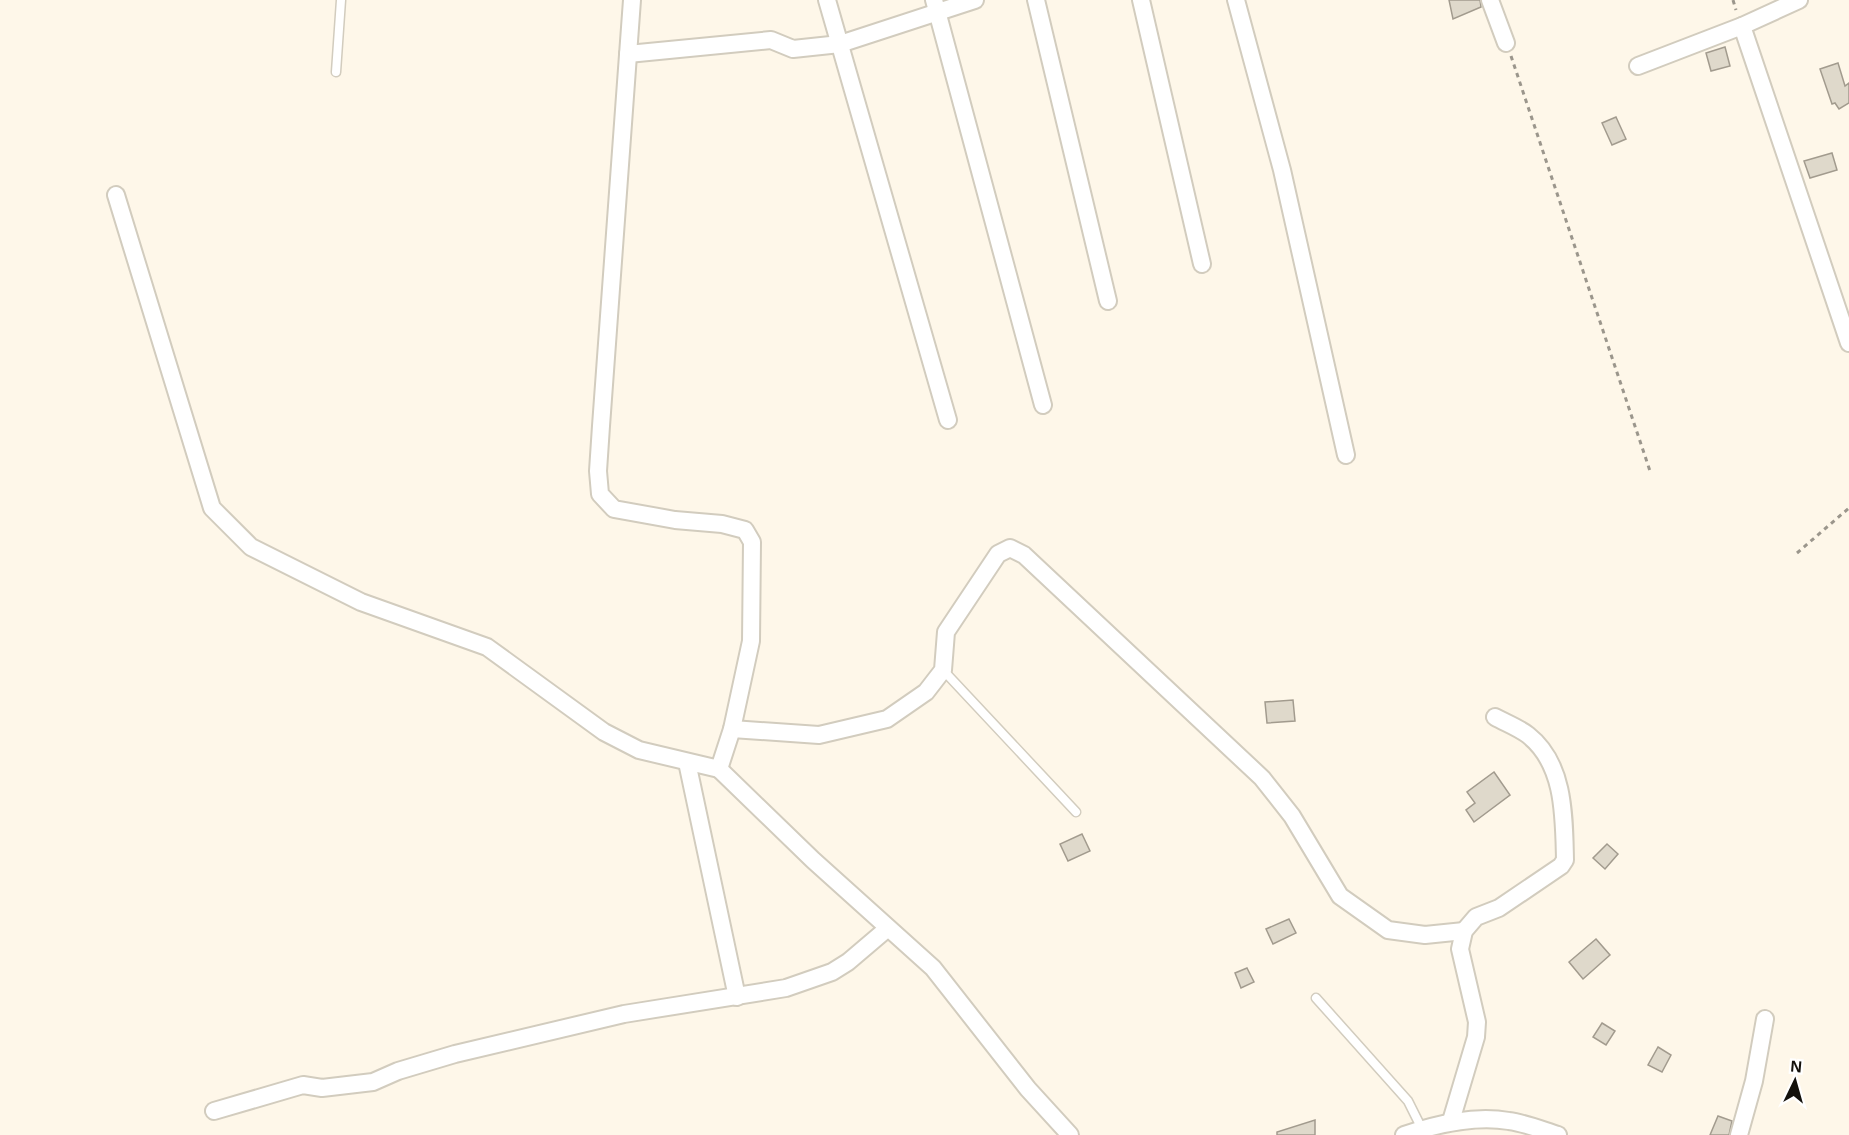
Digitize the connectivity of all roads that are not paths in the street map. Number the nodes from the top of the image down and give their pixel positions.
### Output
1 (341, 0) edge
2 (632, 0) edge
3 (827, 0) edge
4 (975, 0) edge
5 (1036, 0) edge
6 (1141, 0) edge
7 (1236, 0) edge
8 (1491, 0) edge
9 (1799, 0) edge
10 (936, 7) edge
11 (1742, 26) junction
12 (1506, 43) road end
13 (840, 44) junction
14 (628, 54) junction
15 (1638, 66) dead end
16 (336, 72) dead end
17 (116, 195) dead end
18 (1202, 264) dead end
19 (1108, 301) dead end
20 (1849, 343) edge
21 (1043, 405) dead end
22 (948, 420) dead end
23 (1346, 455) dead end
24 (944, 670) junction
25 (1495, 717) dead end
26 (732, 729) junction
27 (687, 762) junction
28 (719, 769) junction
29 (1077, 812) dead end
30 (888, 928) junction
31 (1464, 931) junction
32 (736, 997) junction
33 (1316, 998) dead end
34 (1765, 1019) dead end
35 (214, 1111) dead end
36 (1451, 1121) junction
37 (1422, 1129) junction
38 (1070, 1135) edge
39 (1404, 1135) edge
40 (1558, 1135) edge
41 (1739, 1135) edge

1 - 16 lane
2 - 14 street
3 - 13 street
4 - 10 street
5 - 19 street
6 - 18 street
7 - 23 street
8 - 12 street
9 - 11 street
10 - 13 street
10 - 21 street
11 - 15 street
11 - 20 street
13 - 14 street
13 - 22 street
14 - 26 street
17 - 27 street
24 - 26 street
24 - 29 lane
24 - 31 street
25 - 31 street
26 - 28 street
27 - 28 street
27 - 32 street
28 - 30 street
30 - 32 street
30 - 38 street
31 - 36 street
32 - 35 street
33 - 37 lane
34 - 41 street
36 - 37 street
36 - 40 street
37 - 39 street

